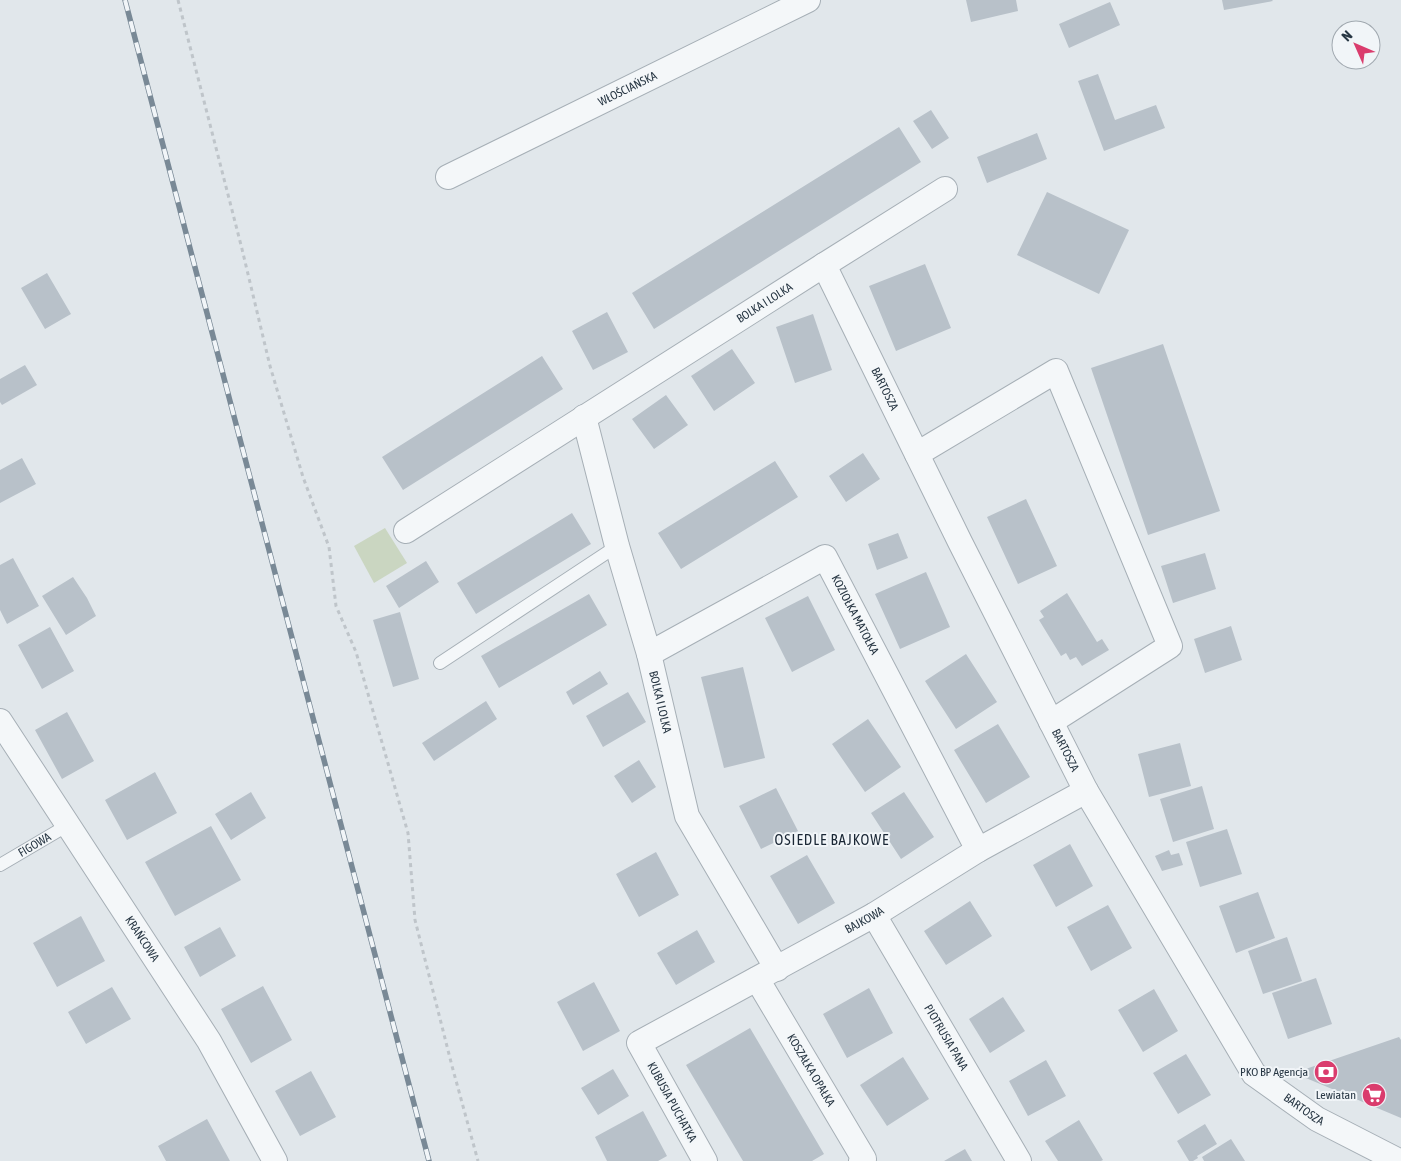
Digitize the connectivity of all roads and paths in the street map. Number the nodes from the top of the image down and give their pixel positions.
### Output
1 (178, 0) edge
2 (808, 0) edge
3 (448, 177) dead end
4 (945, 189) dead end
5 (824, 265) junction
6 (584, 417) junction
7 (917, 454) junction
8 (406, 530) dead end
9 (617, 546) junction
10 (649, 654) junction
11 (440, 662) dead end
12 (0, 721) edge
13 (1051, 722) junction
14 (1086, 791) junction
15 (68, 825) junction
16 (978, 850) junction
17 (0, 865) edge
18 (874, 916) junction
19 (767, 974) junction
20 (639, 1043) joint
21 (275, 1161) edge
22 (478, 1161) edge
23 (705, 1161) edge
24 (861, 1161) edge
25 (1019, 1161) edge
26 (1399, 1161) edge

1 - 22 path
2 - 3 street, WŁOŚCIAŃSKA
4 - 5 street, BOLKA I LOLKA
5 - 6 street, BOLKA I LOLKA
5 - 7 street, BARTOSZA
6 - 8 street, BOLKA I LOLKA
6 - 9 street, BOLKA I LOLKA
7 - 13 street, BARTOSZA
7 - 13 street
9 - 10 street, BOLKA I LOLKA
9 - 11 lane
10 - 16 street, KOZIOŁKA MATOŁKA
10 - 19 street, BOLKA I LOLKA
12 - 15 street, KRAŃCOWA
13 - 14 street, BARTOSZA
14 - 16 street, BAJKOWA
14 - 26 street, BARTOSZA
15 - 17 lane, FIGOWA
15 - 21 street, KRAŃCOWA
16 - 18 street, BAJKOWA
18 - 19 street, BAJKOWA
18 - 25 street, PIOTRUSIA PANA
19 - 20 street, BAJKOWA
19 - 24 street, KOSZAŁKA OPAŁKA
20 - 23 street, KUBUSIA PUCHATKA

